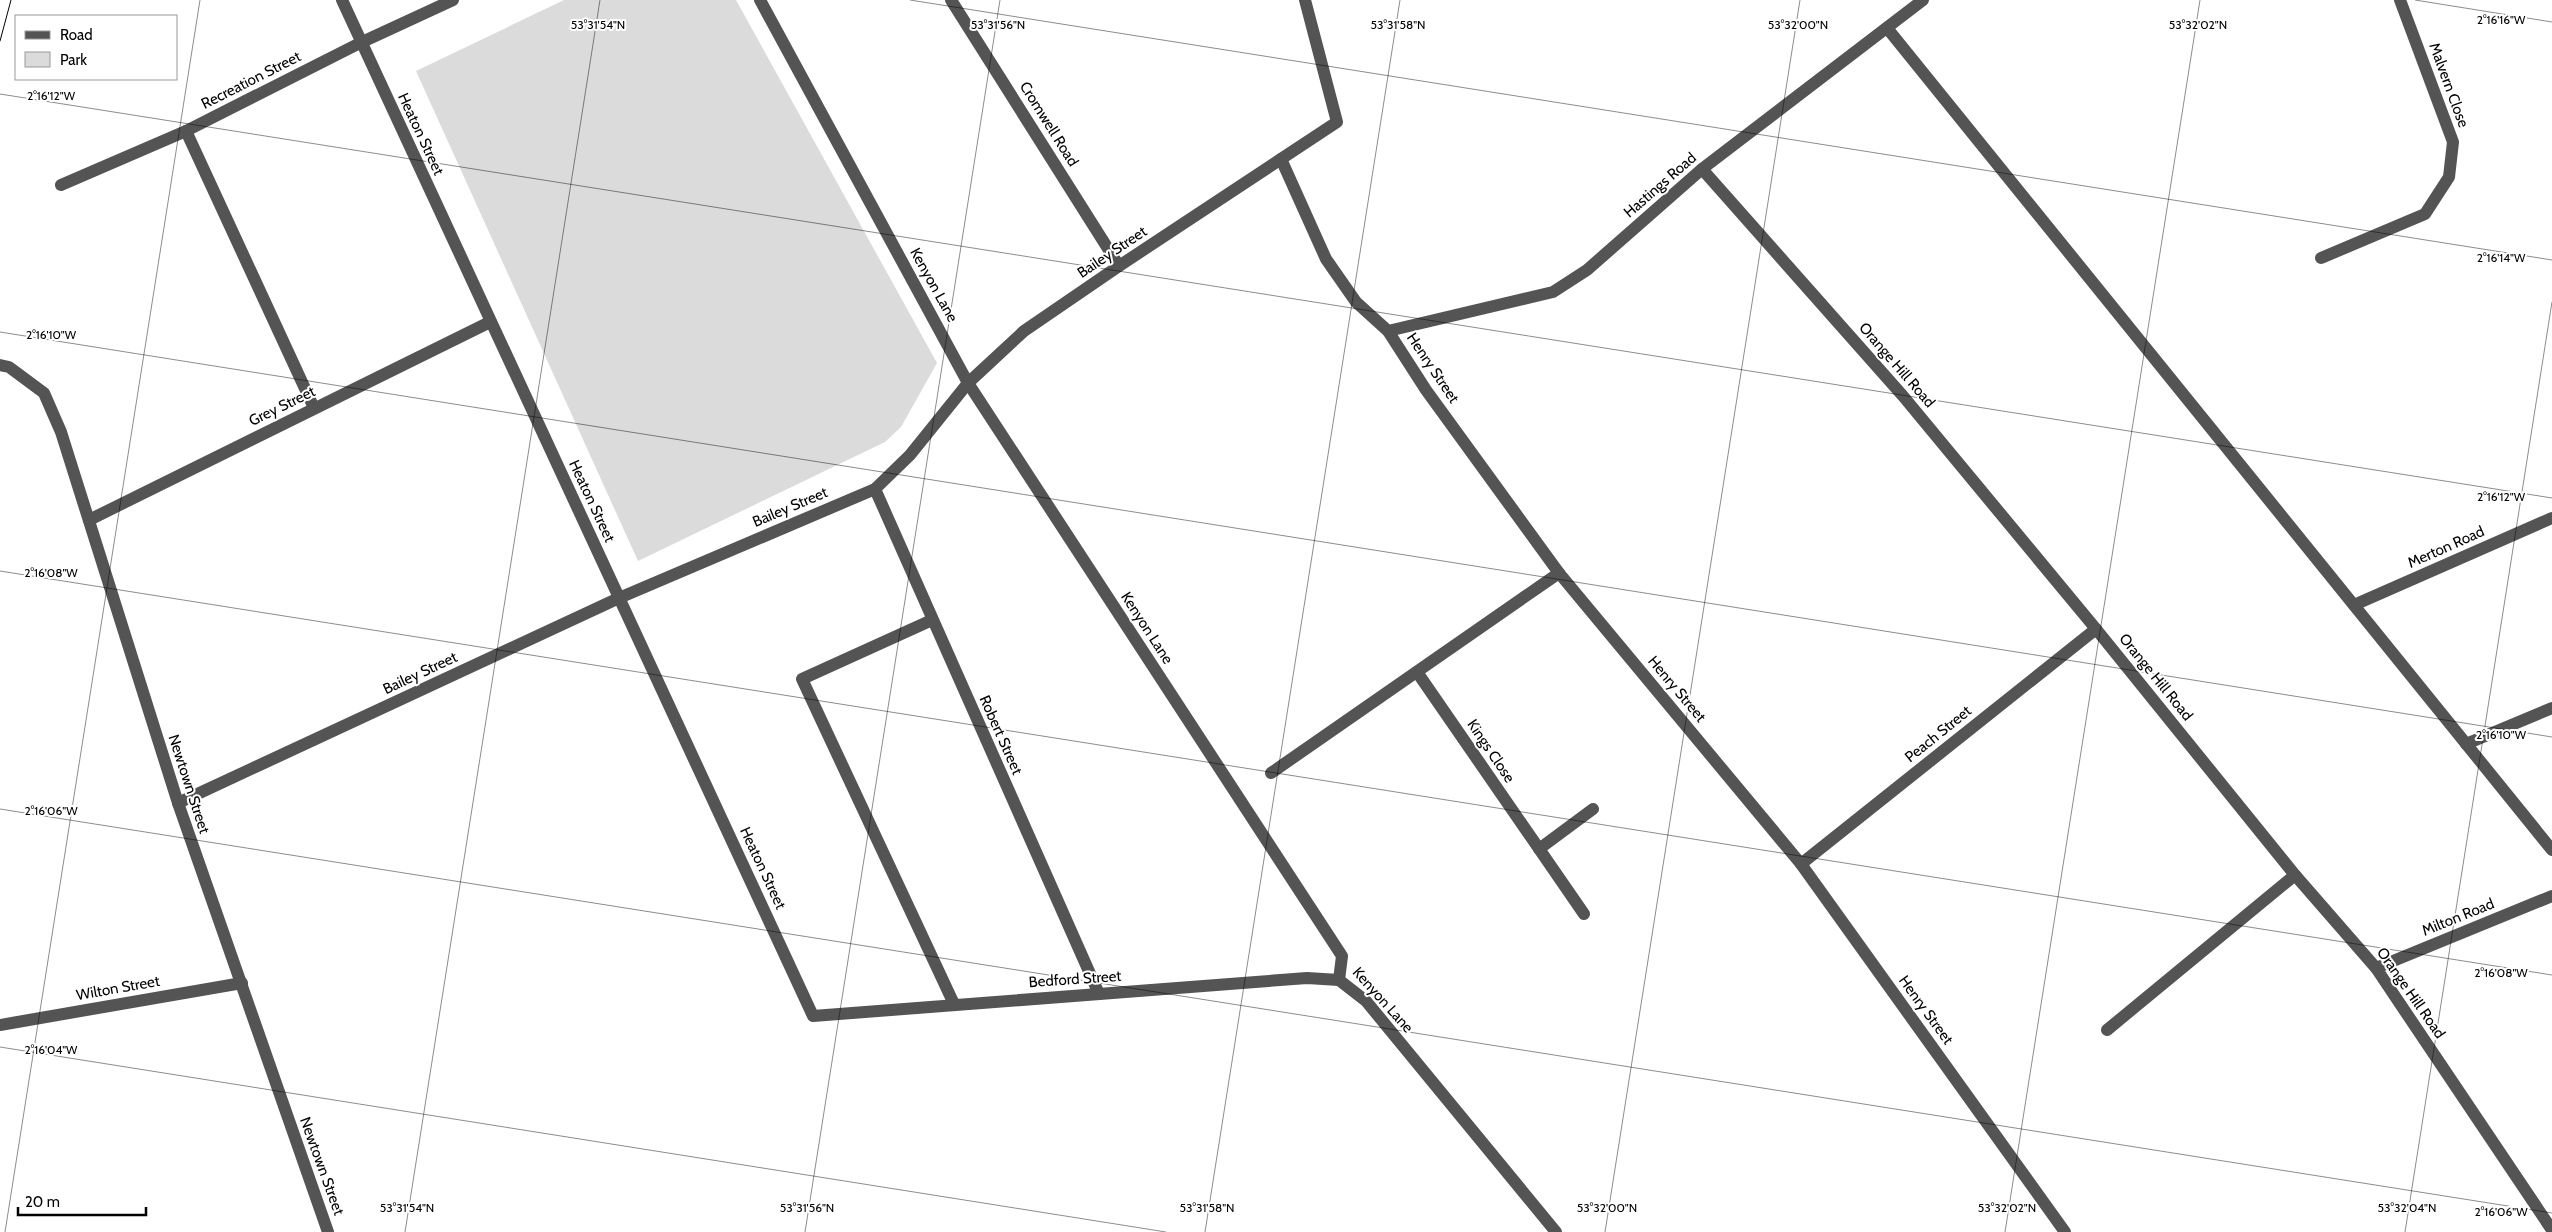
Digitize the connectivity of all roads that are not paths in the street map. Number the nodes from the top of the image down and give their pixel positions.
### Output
1 (342, 0) edge
2 (453, 0) edge
3 (760, 0) edge
4 (952, 0) edge
5 (1305, 0) edge
6 (1923, 0) edge
7 (2400, 0) edge
8 (1887, 28) junction
9 (360, 43) junction
10 (186, 131) junction
11 (1281, 159) junction
12 (1702, 169) junction
13 (61, 185) dead end
14 (2321, 258) dead end
15 (1119, 266) junction
16 (490, 322) junction
17 (1388, 331) junction
18 (0, 365) edge
19 (968, 383) junction
20 (314, 408) junction
21 (875, 489) junction
22 (2552, 518) edge
23 (89, 520) junction
24 (1559, 573) junction
25 (619, 598) junction
26 (2354, 605) junction
27 (932, 620) junction
28 (2096, 629) junction
29 (1417, 672) junction
30 (2552, 708) edge
31 (2466, 744) junction
32 (1270, 773) dead end
33 (178, 803) junction
34 (1593, 809) dead end
35 (1539, 849) junction
36 (2552, 850) edge
37 (1801, 864) junction
38 (2295, 876) junction
39 (2552, 896) edge
40 (1584, 914) dead end
41 (2376, 968) junction
42 (1339, 980) junction
43 (242, 983) junction
44 (1099, 994) junction
45 (954, 1004) junction
46 (813, 1016) joint
47 (0, 1026) edge
48 (2108, 1030) dead end
49 (2552, 1230) edge
50 (328, 1232) edge
51 (1556, 1232) edge
52 (2065, 1232) edge

1 - 9 street, Heaton Street
2 - 9 street, Recreation Street
3 - 19 street, Kenyon Lane
4 - 15 street, Cromwell Road
5 - 11 street, Bailey Street
6 - 8 street, Hastings Road
7 - 14 street, Malvern Close
8 - 12 street, Hastings Road
8 - 26 street
9 - 10 street, Recreation Street
9 - 16 street, Heaton Street
10 - 13 street, Recreation Street
10 - 20 street
11 - 15 street, Bailey Street
11 - 17 street, Henry Street
12 - 17 street, Hastings Road
12 - 28 street, Orange Hill Road
15 - 19 street, Bailey Street
16 - 20 street, Grey Street
16 - 25 street, Heaton Street
17 - 24 street, Henry Street
18 - 23 street, Newtown Street
19 - 21 street, Bailey Street
19 - 42 street, Kenyon Lane
20 - 23 street, Grey Street
21 - 25 street, Bailey Street
21 - 27 street, Robert Street
22 - 26 street, Merton Road
23 - 33 street, Newtown Street
24 - 29 street
24 - 37 street, Henry Street
25 - 33 street, Bailey Street
25 - 46 street, Heaton Street
26 - 31 street
27 - 44 street, Robert Street
27 - 45 street
28 - 37 street, Peach Street
28 - 38 street, Orange Hill Road
29 - 32 street
29 - 35 street, Kings Close
30 - 31 street
31 - 36 street
33 - 43 street, Newtown Street
34 - 35 street
35 - 40 street, Kings Close
37 - 52 street, Henry Street
38 - 41 street, Orange Hill Road
38 - 48 street
39 - 41 street, Milton Road
41 - 49 street, Orange Hill Road
42 - 44 street, Bedford Street
42 - 51 street, Kenyon Lane
43 - 47 street, Wilton Street
43 - 50 street, Newtown Street
44 - 45 street, Bedford Street
45 - 46 street, Bedford Street

